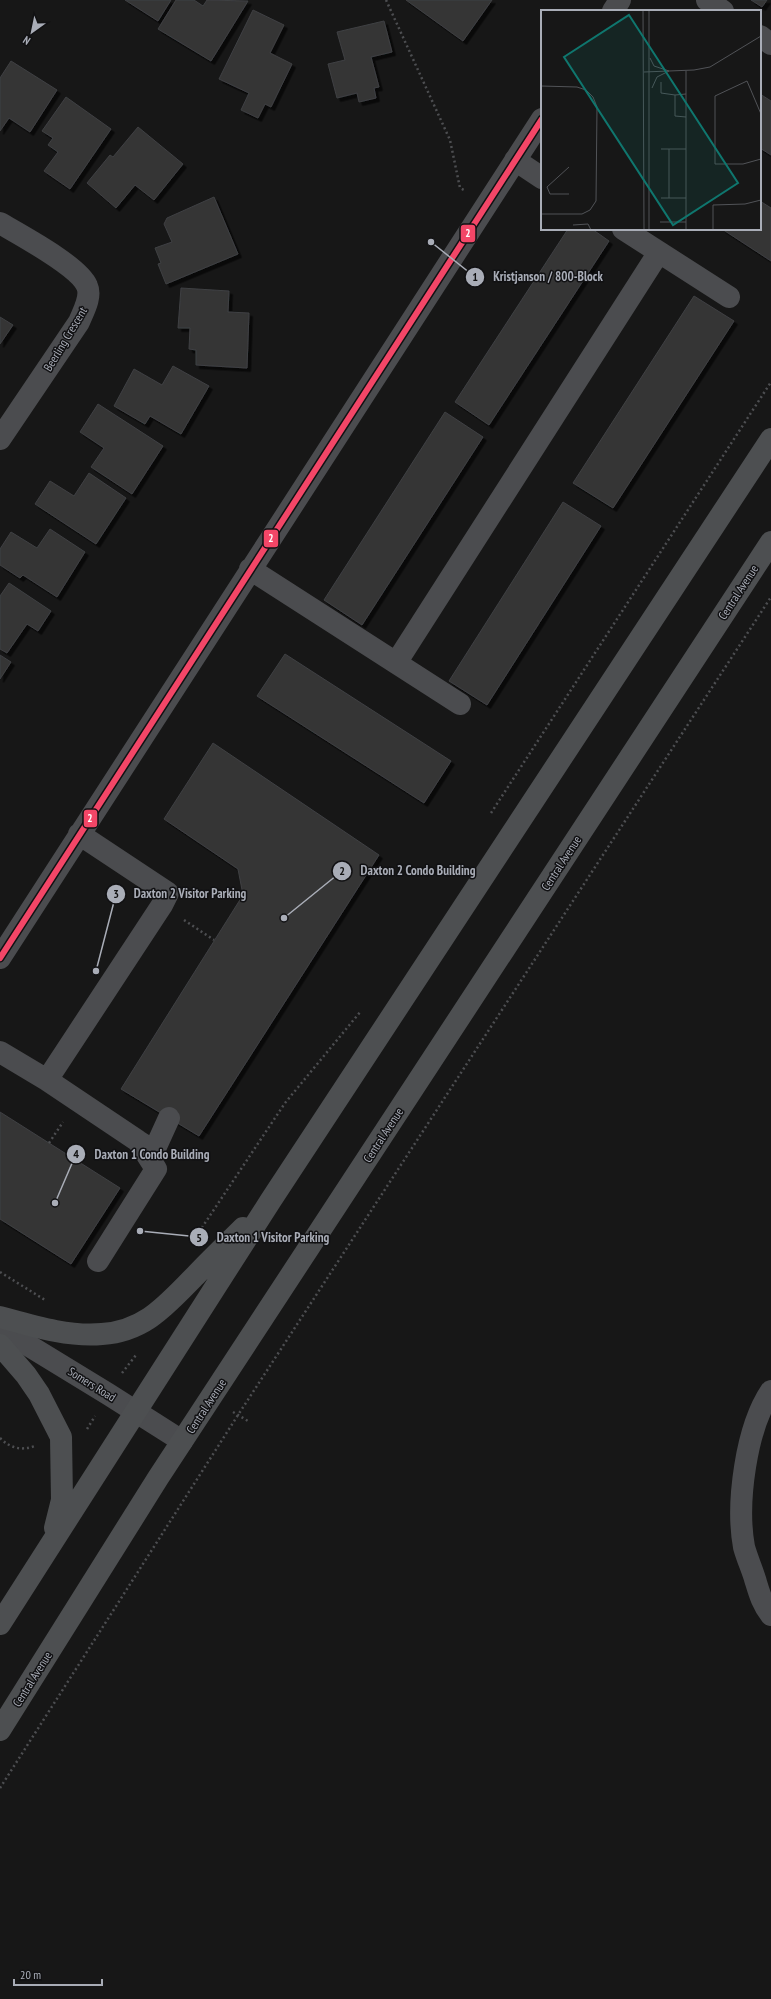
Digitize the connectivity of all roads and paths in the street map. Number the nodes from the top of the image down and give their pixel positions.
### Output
1 (386, 0) edge
2 (620, 0) edge
3 (707, 0) edge
4 (614, 10) edge
5 (722, 10) edge
6 (761, 37) edge
7 (771, 44) edge
8 (541, 121) edge
9 (515, 160) junction
10 (541, 177) edge
11 (486, 204) junction
12 (0, 222) edge
13 (625, 230) edge
14 (659, 252) junction
15 (729, 297) dead end
16 (771, 382) edge
17 (0, 439) edge
18 (771, 439) edge
19 (771, 542) edge
20 (250, 569) junction
21 (771, 597) edge
22 (396, 663) junction
23 (460, 704) dead end
24 (488, 818) dead end
25 (79, 834) junction
26 (162, 905) junction
27 (214, 940) dead end
28 (0, 958) edge
29 (364, 1007) dead end
30 (0, 1052) edge
31 (47, 1080) junction
32 (169, 1118) dead end
33 (138, 1142) junction
34 (271, 1200) junction
35 (198, 1234) dead end
36 (98, 1261) dead end
37 (0, 1272) edge
38 (47, 1302) dead end
39 (0, 1318) edge
40 (0, 1328) edge
41 (0, 1345) edge
42 (771, 1390) edge
43 (232, 1410) dead end
44 (98, 1411) dead end
45 (137, 1412) junction
46 (238, 1415) junction
47 (248, 1421) dead end
48 (85, 1431) dead end
49 (61, 1437) junction
50 (0, 1438) edge
51 (182, 1441) junction
52 (50, 1546) junction
53 (771, 1615) edge
54 (0, 1624) edge
55 (0, 1730) edge
56 (0, 1788) edge

1 - 11 path
2 - 4 street
3 - 5 street
6 - 7 street
8 - 9 street
9 - 10 street
9 - 11 street
11 - 20 street
12 - 17 street, Beerling Crescent
13 - 14 street
14 - 15 street
14 - 22 street
16 - 24 path
18 - 34 main road
19 - 51 main road, Central Avenue
20 - 22 street
20 - 25 street
21 - 46 path
22 - 23 street
25 - 26 street
25 - 28 street
26 - 27 path
26 - 31 street
29 - 35 path
30 - 31 street
31 - 33 street
32 - 33 street
33 - 36 street
34 - 39 main road
34 - 45 main road
37 - 38 path
40 - 45 street, Somers Road
41 - 49 main road
42 - 53 street
43 - 46 path
44 - 48 path
45 - 51 street, Somers Road
45 - 52 main road
46 - 47 path
46 - 56 path
49 - 50 path
49 - 52 main road
51 - 55 main road, Central Avenue
52 - 54 main road

